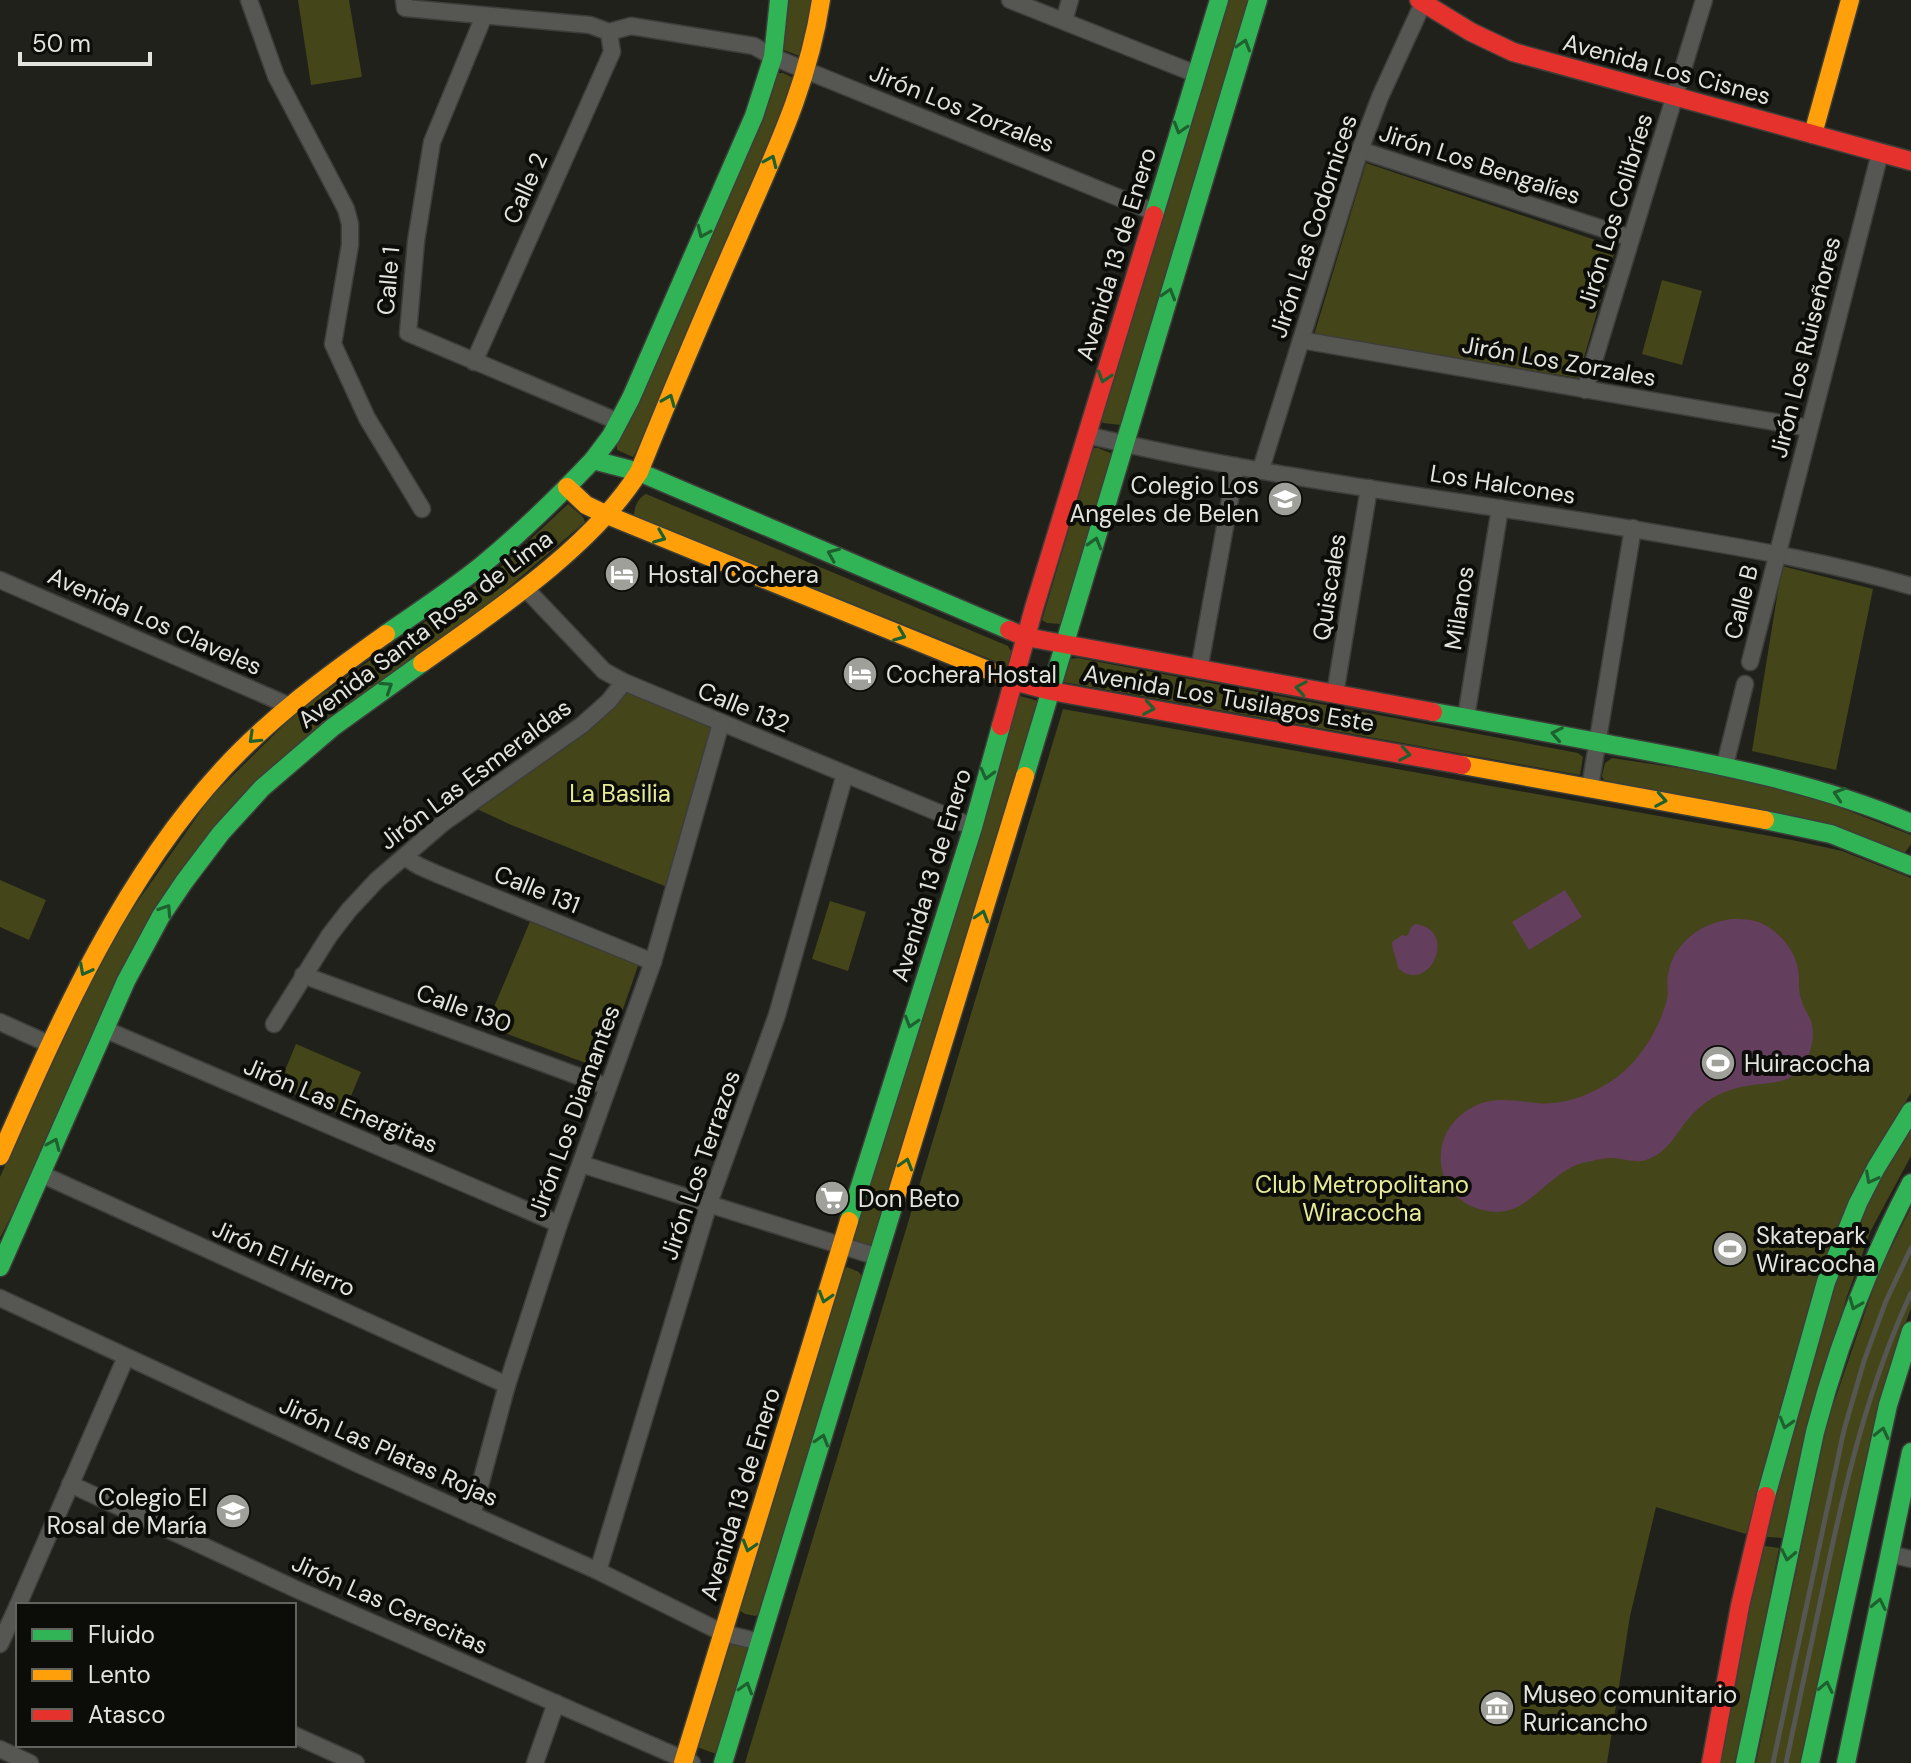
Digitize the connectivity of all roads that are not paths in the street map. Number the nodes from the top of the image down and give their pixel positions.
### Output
1 (249, 0) edge
2 (404, 0) edge
3 (779, 0) edge
4 (821, 0) edge
5 (1010, 0) edge
6 (1070, 0) edge
7 (1219, 0) edge
8 (1258, 0) edge
9 (1704, 0) edge
10 (1850, 0) edge
11 (1421, 2) edge
12 (484, 16) junction
13 (1064, 21) junction
14 (609, 32) junction
15 (773, 57) junction
16 (806, 70) junction
17 (1196, 74) junction
18 (1675, 96) junction
19 (1813, 134) junction
20 (1360, 150) junction
21 (1880, 153) junction
22 (1911, 161) edge
23 (1154, 212) junction
24 (1631, 238) junction
25 (1301, 340) junction
26 (474, 362) junction
27 (1585, 390) junction
28 (619, 422) junction
29 (1809, 428) junction
30 (1087, 435) junction
31 (1124, 444) junction
32 (593, 460) junction
33 (1236, 466) junction
34 (1261, 469) junction
35 (639, 472) junction
36 (567, 487) junction
37 (1369, 488) junction
38 (1500, 508) junction
39 (422, 509) dead end
40 (607, 515) junction
41 (1633, 528) junction
42 (1778, 554) junction
43 (0, 580) edge
44 (1910, 583) edge
45 (526, 589) junction
46 (1026, 637) junction
47 (1065, 645) junction
48 (1750, 662) dead end
49 (1199, 670) junction
50 (1013, 681) junction
51 (624, 682) junction
52 (1745, 684) dead end
53 (1051, 691) junction
54 (1335, 694) junction
55 (290, 706) junction
56 (1466, 717) junction
57 (721, 723) junction
58 (1596, 741) junction
59 (1725, 765) junction
60 (845, 774) junction
61 (1590, 787) junction
62 (1911, 823) edge
63 (973, 827) junction
64 (404, 857) junction
65 (1911, 866) edge
66 (653, 962) junction
67 (303, 975) junction
68 (0, 1022) edge
69 (274, 1024) dead end
70 (104, 1029) junction
71 (49, 1044) junction
72 (608, 1087) junction
73 (1911, 1111) edge
74 (0, 1156) edge
75 (581, 1164) junction
76 (41, 1174) junction
77 (1911, 1183) edge
78 (709, 1203) junction
79 (559, 1224) junction
80 (842, 1244) junction
81 (878, 1257) junction
82 (0, 1267) edge
83 (0, 1298) edge
84 (1911, 1331) edge
85 (126, 1357) junction
86 (507, 1385) junction
87 (1911, 1452) edge
88 (70, 1484) junction
89 (472, 1515) junction
90 (1889, 1554) junction
91 (1911, 1559) edge
92 (598, 1571) junction
93 (20, 1603) edge
94 (16, 1611) edge
95 (723, 1633) junction
96 (760, 1642) junction
97 (0, 1644) edge
98 (556, 1703) junction
99 (296, 1736) edge
100 (0, 1749) edge
101 (687, 1762) edge
102 (30, 1763) edge
103 (356, 1763) edge
104 (535, 1763) edge
105 (723, 1763) edge
106 (1711, 1763) edge
107 (1745, 1763) edge
108 (1810, 1763) edge
109 (1846, 1763) edge

1 - 39 street
2 - 12 street, Jirón Los Zorzales
3 - 15 main road, Avenida Santa Rosa de Lima
4 - 16 main road, Avenida Santa Rosa de Lima
5 - 13 street
6 - 13 street
7 - 17 main road, Avenida 13 de Enero
31 -> 8 main road
9 - 18 street, Jirón Los Colibríes
10 - 19 main road
11 - 18 main road, Avenida Los Cisnes
11 - 20 street, Jirón Las Codornices
12 - 14 street, Jirón Los Zorzales
12 - 26 street, Calle 1
13 - 17 street
14 - 15 street, Jirón Los Zorzales
14 - 26 street, Calle 2
15 - 16 street, Jirón Los Zorzales
15 -> 28 main road, Avenida Santa Rosa de Lima
16 - 23 street, Jirón Los Zorzales
35 -> 16 main road, Avenida Santa Rosa de Lima
17 -> 23 main road, Avenida 13 de Enero
18 - 19 main road, Avenida Los Cisnes
18 - 24 street, Jirón Los Colibríes
19 - 21 main road, Avenida Los Cisnes
20 - 24 street, Jirón Los Bengalíes
20 - 25 street, Jirón Las Codornices
21 - 22 main road, Avenida Los Cisnes
21 - 29 street, Jirón Los Ruiseñores
23 -> 30 main road, Avenida 13 de Enero
24 - 27 street, Jirón Los Colibríes
25 - 27 street, Jirón Los Zorzales
25 - 34 street, Jirón Las Codornices
26 - 28 street, Calle 1
27 - 29 street, Jirón Los Zorzales
28 - 32 main road, Avenida Santa Rosa de Lima
29 - 42 street, Jirón Los Ruiseñores
30 - 31 street, Los Halcones
30 - 46 main road, Avenida 13 de Enero
31 - 33 street, Los Halcones
47 -> 31 main road
32 - 35 main road, Avenida Los Tusilagos Este
32 - 36 main road, Avenida Santa Rosa de Lima
33 - 34 street, Los Halcones
33 - 49 street
34 - 37 street, Los Halcones
35 - 40 main road, Avenida Santa Rosa de Lima
46 -> 35 main road, Avenida Los Tusilagos Este
36 - 40 main road, Avenida Los Tusilagos Este
36 - 55 main road, Avenida Santa Rosa de Lima
37 - 38 street, Los Halcones
37 - 54 street, Quiscales
38 - 41 street, Los Halcones
38 - 56 street, Milanos
40 - 45 main road, Avenida Santa Rosa de Lima
40 -> 50 main road, Avenida Los Tusilagos Este
41 - 42 street, Los Halcones
41 - 58 street
42 - 44 street, Los Halcones
42 - 48 street, Calle B
43 - 55 street, Avenida Los Claveles
45 - 51 street, Calle 132
70 -> 45 main road, Avenida Santa Rosa de Lima
46 - 47 main road, Avenida Los Tusilagos Este
46 - 50 main road, Avenida 13 de Enero
47 - 49 main road, Avenida Los Tusilagos Este
47 - 53 main road
54 -> 49 main road, Avenida Los Tusilagos Este
50 - 53 main road, Avenida Los Tusilagos Este
50 -> 63 main road, Avenida 13 de Enero
51 - 57 street, Calle 132
51 - 64 street, Jirón Las Esmeraldas
52 - 59 street
53 -> 61 main road, Avenida Los Tusilagos Este
81 -> 53 main road
54 - 56 main road, Avenida Los Tusilagos Este
55 -> 71 main road, Avenida Santa Rosa de Lima
58 -> 56 main road, Avenida Los Tusilagos Este
57 - 60 street, Calle 132
57 - 66 street, Jirón Los Diamantes
58 - 59 main road, Avenida Los Tusilagos Este
58 - 61 street
62 -> 59 main road, Avenida Los Tusilagos Este
60 - 63 street, Calle 132
60 - 78 street, Jirón Los Terrazos
61 -> 65 main road, Avenida Los Tusilagos Este
63 -> 80 main road, Avenida 13 de Enero
64 - 66 street, Calle 131
64 - 67 street, Jirón Las Esmeraldas
66 - 72 street, Jirón Los Diamantes
67 - 69 street, Jirón Las Esmeraldas
67 - 72 street, Calle 130
68 - 71 street
76 -> 70 main road, Avenida Santa Rosa de Lima
70 - 79 street, Jirón Las Energitas
71 - 74 main road, Avenida Santa Rosa de Lima
72 - 75 street, Jirón Los Diamantes
73 -> 106 main road
75 - 78 street
75 - 79 street, Jirón Los Diamantes
76 - 82 main road, Avenida Santa Rosa de Lima
76 - 86 street, Jirón El Hierro
77 -> 107 main road
78 - 80 street
78 - 92 street, Jirón Los Terrazos
79 - 86 street, Jirón Los Diamantes
80 - 81 street
80 -> 95 main road, Avenida 13 de Enero
96 -> 81 main road
83 - 85 street, Jirón Las Platas Rojas
108 -> 84 main road
85 - 88 street
85 - 89 street, Jirón Las Platas Rojas
86 - 89 street, Jirón Los Diamantes
87 - 90 main road
88 - 93 street
88 - 98 street, Jirón Las Cerecitas
89 - 92 street, Jirón Las Platas Rojas
90 - 91 street
109 -> 90 main road
92 - 95 street, Jirón Las Platas Rojas
94 - 97 street
95 - 96 street, Jirón Las Platas Rojas
95 - 101 main road, Avenida 13 de Enero
105 -> 96 main road
98 - 101 street, Jirón Las Cerecitas
98 - 104 street
99 - 103 street
100 - 102 street

